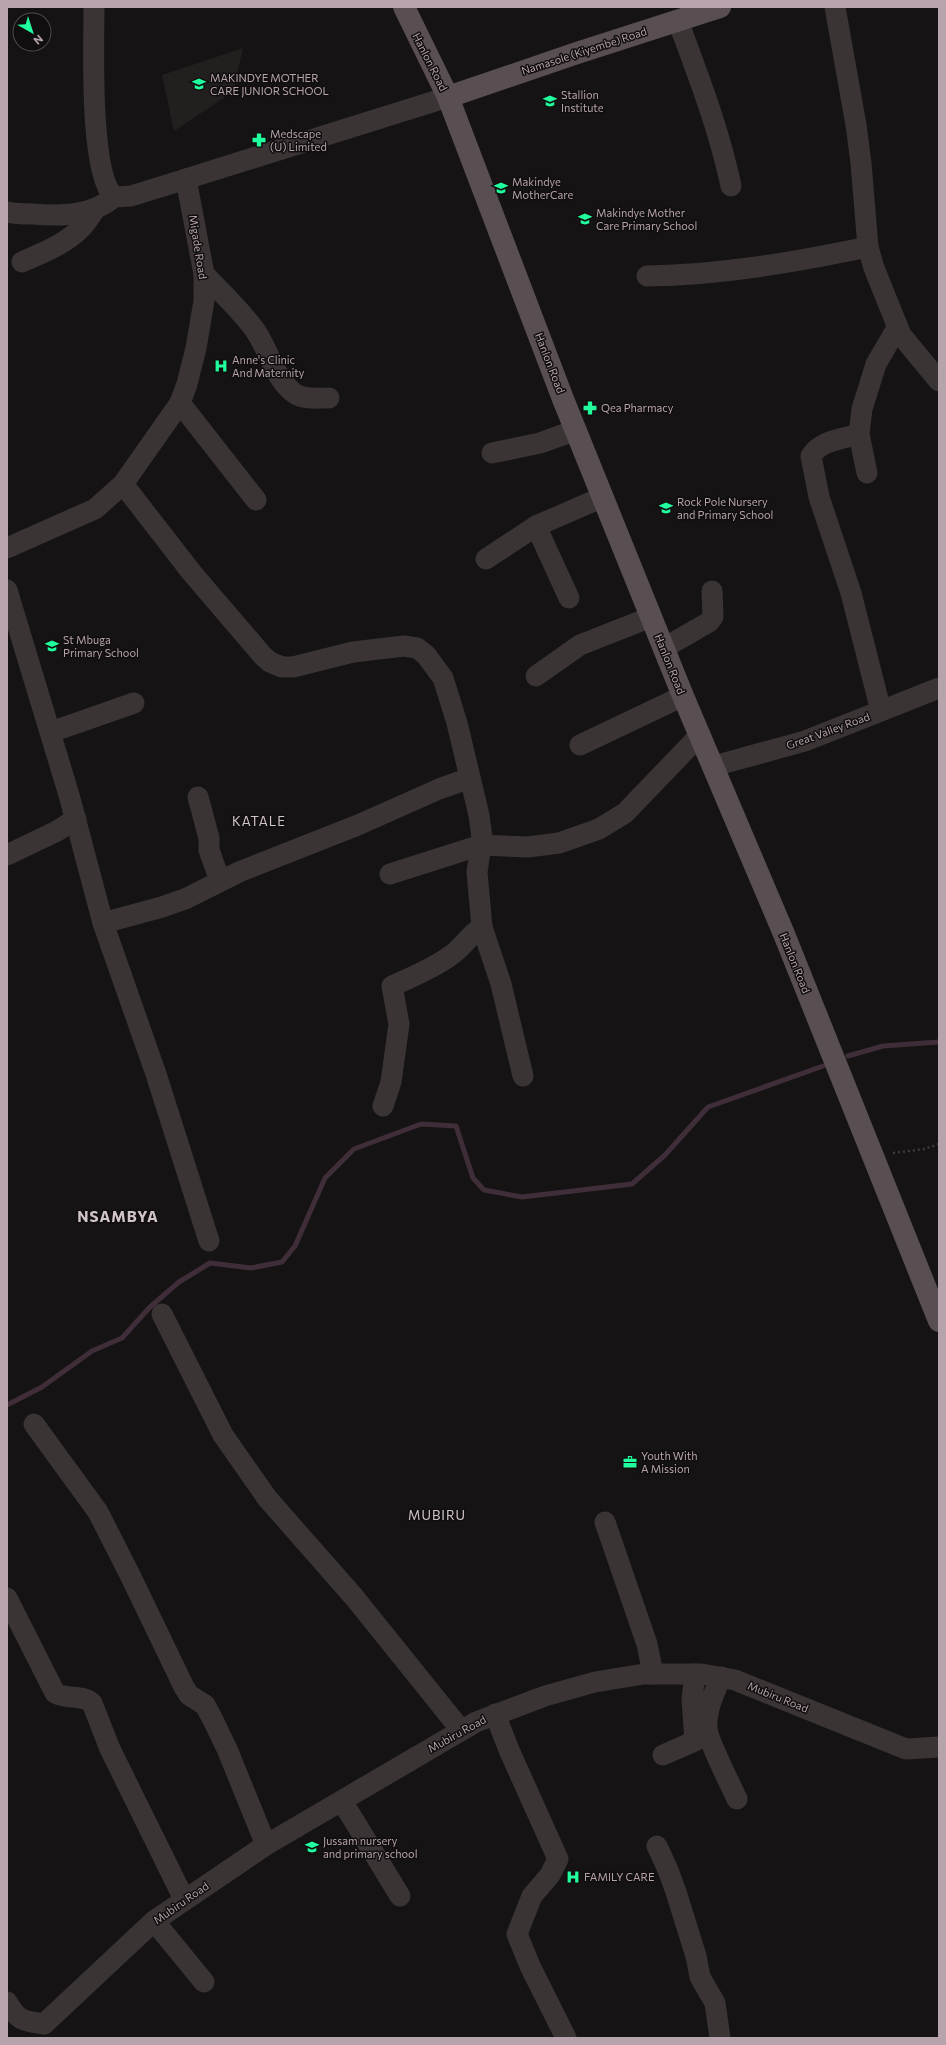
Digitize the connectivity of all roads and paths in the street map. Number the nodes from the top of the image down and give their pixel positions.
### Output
1 (94, 7) edge
2 (404, 7) edge
3 (720, 7) edge
4 (835, 7) edge
5 (678, 20) junction
6 (448, 97) junction
7 (186, 180) junction
8 (731, 186) dead end
9 (114, 197) junction
10 (95, 209) junction
11 (8, 213) edge
12 (868, 247) junction
13 (22, 262) dead end
14 (204, 274) junction
15 (648, 276) dead end
16 (898, 328) junction
17 (939, 381) edge
18 (329, 398) dead end
19 (180, 403) junction
20 (576, 430) junction
21 (859, 434) junction
22 (492, 453) dead end
23 (867, 473) dead end
24 (123, 484) junction
25 (603, 497) junction
26 (256, 500) dead end
27 (536, 526) junction
28 (7, 548) edge
29 (486, 560) dead end
30 (7, 590) edge
31 (712, 591) dead end
32 (569, 598) dead end
33 (651, 617) junction
34 (664, 648) junction
35 (536, 676) dead end
36 (939, 688) edge
37 (683, 696) junction
38 (134, 703) dead end
39 (881, 711) junction
40 (51, 732) junction
41 (700, 735) junction
42 (580, 746) dead end
43 (714, 766) junction
44 (470, 778) junction
45 (198, 797) dead end
46 (76, 819) junction
47 (481, 845) junction
48 (7, 855) edge
49 (390, 874) dead end
50 (220, 881) junction
51 (103, 923) junction
52 (482, 927) junction
53 (523, 1076) dead end
54 (383, 1106) dead end
55 (939, 1144) edge
56 (873, 1157) junction
57 (209, 1241) dead end
58 (162, 1314) dead end
59 (939, 1321) edge
60 (34, 1424) dead end
61 (605, 1522) dead end
62 (7, 1598) edge
63 (653, 1674) junction
64 (695, 1674) junction
65 (721, 1677) junction
66 (495, 1714) junction
67 (461, 1730) junction
68 (939, 1747) edge
69 (663, 1755) dead end
70 (737, 1799) dead end
71 (342, 1801) junction
72 (266, 1845) junction
73 (657, 1846) dead end
74 (400, 1896) dead end
75 (184, 1899) junction
76 (154, 1921) junction
77 (204, 1982) dead end
78 (7, 2002) edge
79 (49, 2031) edge
80 (566, 2038) edge
81 (720, 2038) edge

1 - 9 street
2 - 6 main road, Hanlon Road
3 - 5 main road, Namasole (Kiyembe) Road
4 - 12 street
5 - 6 main road, Namasole (Kiyembe) Road
5 - 8 street
6 - 7 street
6 - 20 main road, Hanlon Road
7 - 9 street
7 - 14 street, Migade Road
9 - 10 street
10 - 11 street
10 - 13 street
12 - 15 street
12 - 16 street
14 - 18 street
14 - 19 street, Migade Road
16 - 17 street
16 - 21 street
19 - 24 street, Migade Road
19 - 26 street
20 - 22 street
20 - 25 main road, Hanlon Road
21 - 23 street
21 - 39 street
24 - 28 street, Migade Road
24 - 44 street
25 - 27 street
25 - 33 main road, Hanlon Road
27 - 29 street
27 - 32 street
30 - 40 street
31 - 34 street
33 - 34 main road, Hanlon Road
33 - 35 street
34 - 37 main road, Hanlon Road
36 - 39 street, Great Valley Road
37 - 41 main road, Hanlon Road
37 - 42 street
38 - 40 street
39 - 43 street, Great Valley Road
40 - 46 street
41 - 43 main road, Hanlon Road
41 - 47 street
43 - 56 main road, Hanlon Road
44 - 47 street
44 - 50 street
45 - 50 street
46 - 48 street
46 - 51 street
47 - 49 street
47 - 52 street
50 - 51 street
51 - 57 street
52 - 53 street
52 - 54 street
55 - 56 path
56 - 59 main road, Hanlon Road
58 - 67 street
60 - 72 street
61 - 63 street
62 - 75 street
63 - 64 street, Mubiru Road
63 - 66 street, Mubiru Road
64 - 65 street, Mubiru Road
64 - 69 street
65 - 68 street, Mubiru Road
65 - 70 street
66 - 67 street, Mubiru Road
66 - 80 street
67 - 71 street, Mubiru Road
71 - 72 street, Mubiru Road
71 - 74 street
72 - 75 street, Mubiru Road
73 - 81 street
75 - 76 street, Mubiru Road
76 - 77 street
76 - 79 street, Mubiru Road
78 - 79 street

